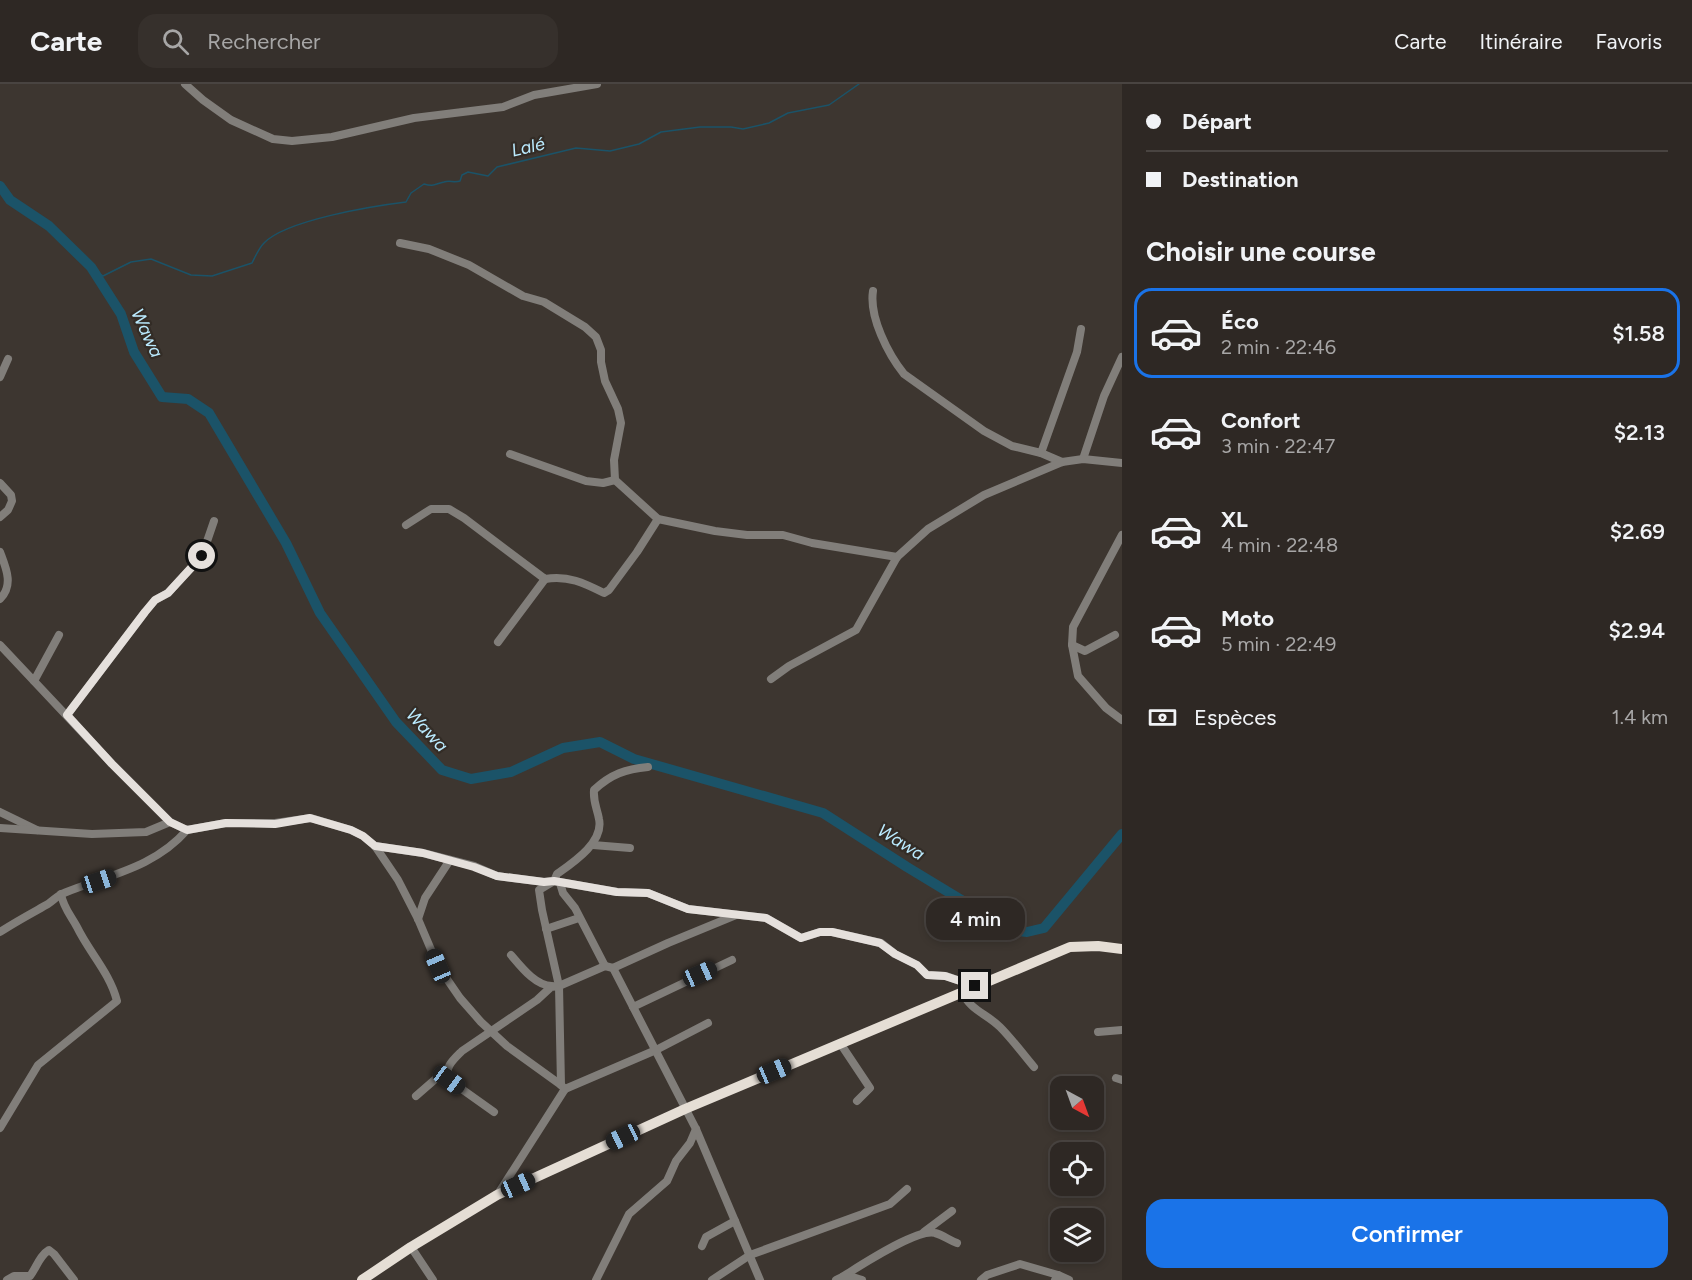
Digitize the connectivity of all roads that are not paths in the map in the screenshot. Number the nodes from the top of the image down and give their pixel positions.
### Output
1 (185, 84) edge
2 (597, 84) edge
3 (400, 243) dead end
4 (873, 291) dead end
5 (1081, 329) dead end
6 (1122, 357) edge
7 (9, 359) dead end
8 (0, 377) edge
9 (1041, 453) junction
10 (510, 454) dead end
11 (1083, 459) junction
12 (1062, 462) junction
13 (1122, 463) edge
14 (615, 480) junction
15 (0, 483) edge
16 (0, 518) edge
17 (658, 519) junction
18 (214, 521) dead end
19 (406, 525) dead end
20 (1122, 535) edge
21 (0, 552) edge
22 (897, 557) junction
23 (545, 579) junction
24 (0, 598) edge
25 (59, 635) dead end
26 (1115, 635) dead end
27 (498, 642) dead end
28 (0, 645) edge
29 (1072, 645) junction
30 (771, 680) dead end
31 (34, 681) junction
32 (67, 715) junction
33 (1122, 720) edge
34 (648, 767) dead end
35 (0, 812) edge
36 (170, 822) junction
37 (0, 828) edge
38 (187, 830) junction
39 (41, 832) junction
40 (593, 845) junction
41 (375, 846) junction
42 (630, 848) dead end
43 (450, 860) junction
44 (557, 882) junction
45 (61, 894) junction
46 (736, 915) junction
47 (579, 918) junction
48 (418, 919) junction
49 (546, 929) junction
50 (0, 932) edge
51 (1122, 949) edge
52 (511, 956) dead end
53 (732, 960) dead end
54 (609, 967) junction
55 (556, 984) junction
56 (975, 986) junction
57 (962, 992) junction
58 (633, 1007) junction
59 (708, 1023) dead end
60 (1122, 1030) edge
61 (491, 1032) junction
62 (1098, 1032) dead end
63 (840, 1043) junction
64 (656, 1050) junction
65 (1034, 1067) dead end
66 (447, 1069) junction
67 (563, 1087) junction
68 (416, 1096) dead end
69 (856, 1101) dead end
70 (686, 1109) junction
71 (494, 1112) dead end
72 (0, 1128) edge
73 (696, 1129) junction
74 (907, 1189) dead end
75 (497, 1195) junction
76 (952, 1211) dead end
77 (735, 1221) junction
78 (924, 1232) junction
79 (957, 1242) dead end
80 (702, 1246) dead end
81 (411, 1247) junction
82 (750, 1255) junction
83 (1057, 1277) edge
84 (839, 1278) edge
85 (7, 1280) edge
86 (74, 1280) edge
87 (362, 1280) edge
88 (433, 1280) edge
89 (596, 1280) edge
90 (712, 1280) edge
91 (760, 1280) edge
92 (862, 1280) edge
93 (981, 1280) edge
94 (1069, 1280) edge

1 - 2 street
3 - 14 street
4 - 9 street
5 - 9 street
6 - 11 street
7 - 8 street
9 - 12 street
10 - 14 street
11 - 12 street
11 - 13 street
12 - 22 street
14 - 17 street
15 - 16 street
17 - 22 street
17 - 23 street
18 - 32 street
19 - 23 street
20 - 29 street
21 - 24 street
22 - 30 street
23 - 27 street
25 - 31 street
26 - 29 street
28 - 31 street
29 - 33 street
31 - 32 street
32 - 36 street
34 - 40 street
35 - 39 street
36 - 38 street
36 - 39 street
37 - 39 street
38 - 41 street
38 - 45 street
40 - 42 street
40 - 44 street
41 - 43 street
41 - 48 street
43 - 44 street
43 - 48 street
44 - 46 street
44 - 47 street
44 - 49 street
45 - 50 street
45 - 72 street
46 - 54 street
46 - 56 street
47 - 49 street
47 - 54 street
48 - 61 street
49 - 55 street
51 - 56 highway
52 - 55 street
53 - 58 street
54 - 55 street
54 - 58 street
55 - 61 street
55 - 67 street
56 - 57 highway
57 - 63 highway
57 - 65 street
58 - 64 street
59 - 64 street
60 - 62 street
61 - 66 street
61 - 67 street
63 - 69 street
63 - 70 highway
64 - 67 street
64 - 70 street
66 - 68 street
66 - 71 street
67 - 75 street
70 - 73 street
70 - 75 highway
73 - 77 street
73 - 89 street
74 - 82 street
75 - 81 highway
76 - 78 street
77 - 80 street
77 - 82 street
78 - 79 street
78 - 84 street
81 - 87 highway
81 - 88 street
82 - 90 street
82 - 91 street
83 - 93 street
83 - 94 street
84 - 92 street
85 - 86 street

